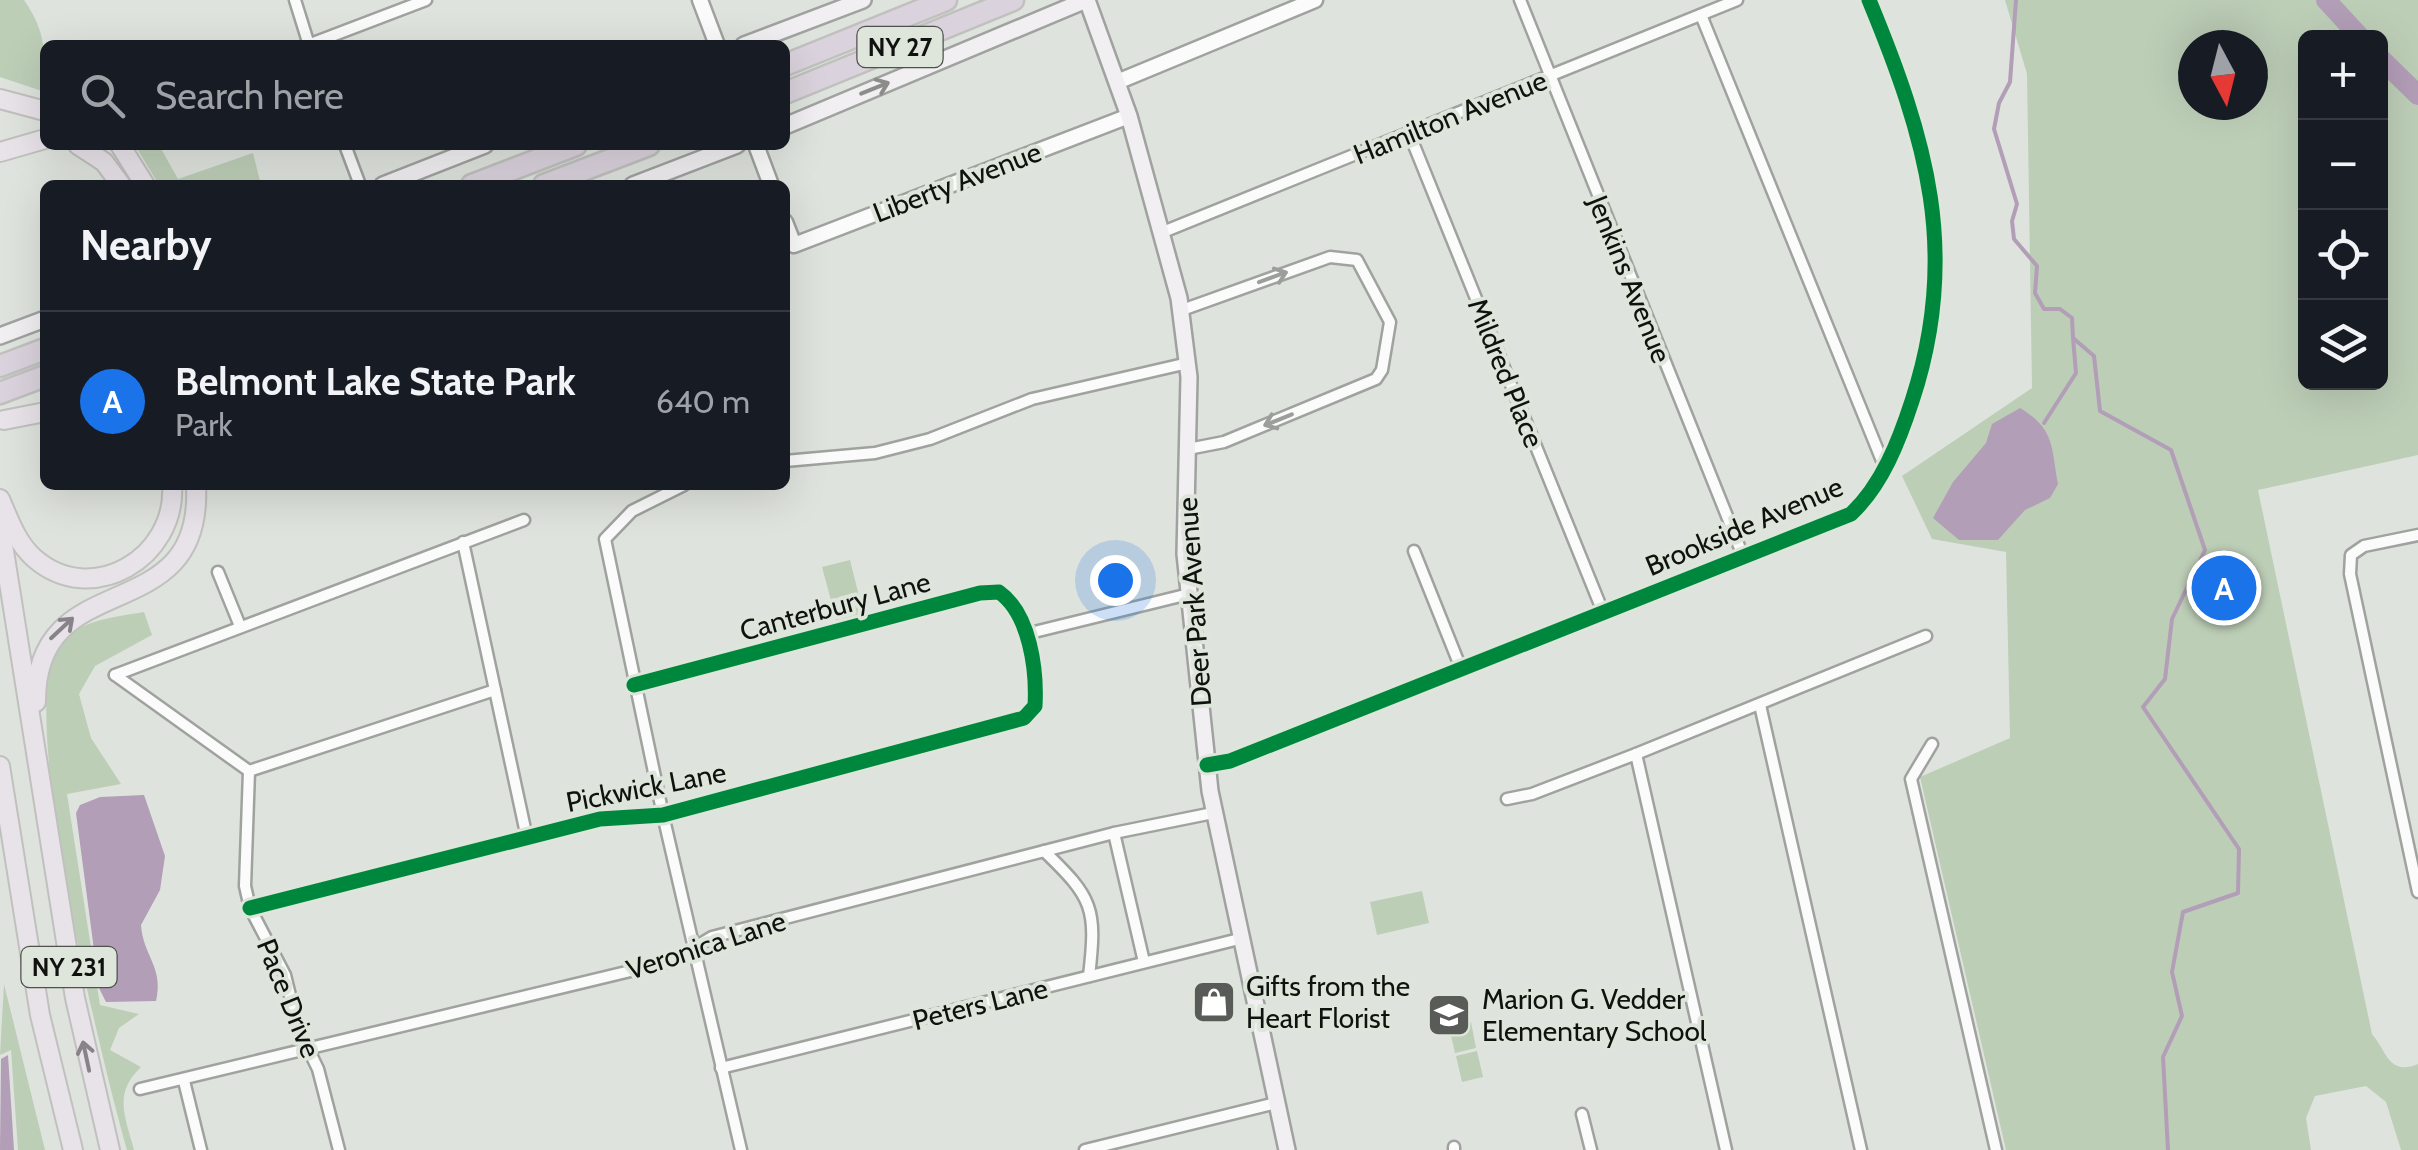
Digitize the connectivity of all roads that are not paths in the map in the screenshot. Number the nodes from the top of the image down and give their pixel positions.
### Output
1 (295, 0) edge
2 (426, 0) edge
3 (700, 0) edge
4 (864, 0) edge
5 (946, 0) edge
6 (1013, 0) edge
7 (1086, 0) edge
8 (1315, 0) edge
9 (1520, 0) edge
10 (1737, 0) edge
11 (1869, 0) edge
12 (1702, 14) junction
13 (307, 40) edge
14 (321, 40) edge
15 (715, 40) edge
16 (757, 40) edge
17 (790, 63) edge
18 (1549, 76) junction
19 (1118, 82) junction
20 (790, 91) edge
21 (0, 100) edge
22 (40, 110) edge
23 (1129, 116) junction
24 (790, 124) edge
25 (1409, 134) junction
26 (40, 140) edge
27 (86, 150) edge
28 (123, 150) edge
29 (348, 150) edge
30 (471, 150) edge
31 (563, 150) edge
32 (636, 150) edge
33 (724, 150) edge
34 (758, 150) edge
35 (0, 152) edge
36 (117, 180) edge
37 (143, 180) edge
38 (358, 180) edge
39 (396, 180) edge
40 (485, 180) edge
41 (557, 180) edge
42 (646, 180) edge
43 (770, 180) edge
44 (1163, 232) junction
45 (790, 247) edge
46 (1182, 310) junction
47 (40, 321) edge
48 (0, 336) edge
49 (40, 350) edge
50 (1188, 363) junction
51 (0, 366) edge
52 (40, 378) edge
53 (0, 393) edge
54 (40, 406) edge
55 (40, 413) edge
56 (2, 421) edge
57 (1188, 449) junction
58 (790, 461) edge
59 (1884, 468) junction
60 (172, 490) edge
61 (195, 490) edge
62 (674, 490) edge
63 (0, 499) edge
64 (524, 520) dead end
65 (0, 526) edge
66 (2418, 536) edge
67 (464, 542) junction
68 (1414, 551) dead end
69 (1743, 556) junction
70 (218, 572) dead end
71 (1190, 594) junction
72 (1604, 612) junction
73 (240, 626) junction
74 (1026, 634) junction
75 (1926, 636) dead end
76 (1462, 671) junction
77 (634, 685) junction
78 (495, 690) junction
79 (1760, 705) junction
80 (1932, 744) dead end
81 (36, 752) junction
82 (1636, 754) junction
83 (1207, 765) junction
84 (0, 766) edge
85 (249, 770) junction
86 (1507, 799) dead end
87 (0, 801) edge
88 (1213, 812) junction
89 (662, 815) junction
90 (1114, 833) junction
91 (527, 838) junction
92 (12, 839) junction
93 (1044, 851) junction
94 (2414, 856) edge
95 (2418, 892) edge
96 (250, 908) junction
97 (1238, 939) junction
98 (693, 950) junction
99 (1144, 962) junction
100 (1089, 976) junction
101 (309, 1050) junction
102 (721, 1068) junction
103 (184, 1080) junction
104 (140, 1089) dead end
105 (1276, 1103) junction
106 (1582, 1114) dead end
107 (72, 1150) edge
108 (110, 1150) edge
109 (201, 1150) edge
110 (339, 1150) edge
111 (742, 1150) edge
112 (1085, 1150) edge
113 (1286, 1150) edge
114 (1591, 1150) edge
115 (1726, 1150) edge
116 (1861, 1150) edge
117 (1996, 1150) edge

1 - 13 street
2 - 14 street
3 - 15 street
4 - 16 main road
5 - 17 highway, NY 27
6 - 20 highway, NY 27
7 - 19 main road, Deer Park Avenue
24 -> 7 main road
8 - 19 street
9 - 18 street, Jenkins Avenue
10 - 12 street, Hamilton Avenue
11 - 59 street, Brookside Avenue
12 - 18 street, Hamilton Avenue
12 - 59 street
18 - 25 street, Hamilton Avenue
18 - 69 street, Jenkins Avenue
19 - 23 main road, Deer Park Avenue
21 - 22 main road
23 - 44 main road, Deer Park Avenue
23 - 45 street, Liberty Avenue
25 - 44 street, Hamilton Avenue
25 - 72 street, Mildred Place
26 - 35 main road
27 - 36 main road
28 - 37 main road
29 - 38 street
30 - 39 main road
31 - 40 highway
32 - 41 highway
33 - 42 main road
34 - 43 street
44 - 46 main road, Deer Park Avenue
46 - 50 main road, Deer Park Avenue
46 -> 57 street
47 - 48 main road
49 - 51 highway
50 - 57 main road, Deer Park Avenue
50 - 58 street
52 - 53 highway
54 - 56 main road
55 - 56 main road
57 - 71 main road, Deer Park Avenue
59 - 69 street, Brookside Avenue
60 - 63 main road
81 -> 61 main road
62 - 77 street
64 - 67 street
65 - 81 main road, NY 231
66 - 94 street
67 - 73 street
67 - 78 street
68 - 76 street
69 - 72 street, Brookside Avenue
70 - 73 street
71 - 74 street
71 - 83 main road, Deer Park Avenue
72 - 76 street, Brookside Avenue
73 - 85 street
74 - 77 street, Canterbury Lane
74 - 89 street, Pickwick Lane
75 - 79 street
76 - 83 street, Brookside Avenue
77 - 89 street
78 - 85 street
78 - 91 street
79 - 82 street
79 - 116 street
80 - 117 street
108 -> 81 main road, NY 231
82 - 86 street
82 - 115 street
83 - 88 main road, Deer Park Avenue
84 - 92 main road, NY 231
85 - 96 street, Pace Drive
87 - 92 main road
88 - 90 street, Veronica Lane
88 - 97 main road, Deer Park Avenue
89 - 91 street, Pickwick Lane
89 - 98 street
90 - 93 street, Veronica Lane
90 - 99 street
91 - 96 street, Pickwick Lane
92 - 107 main road, NY 231
93 - 98 street, Veronica Lane
93 - 100 street
94 - 95 street
96 - 101 street, Pace Drive
97 - 99 street, Peters Lane
97 - 105 main road, Deer Park Avenue
98 - 101 street, Veronica Lane
98 - 102 street
99 - 100 street, Peters Lane
100 - 102 street, Peters Lane
101 - 103 street, Veronica Lane
101 - 110 street, Pace Drive
102 - 111 street
103 - 104 street, Veronica Lane
103 - 109 street
105 - 112 street
105 - 113 main road, Deer Park Avenue
106 - 114 street

